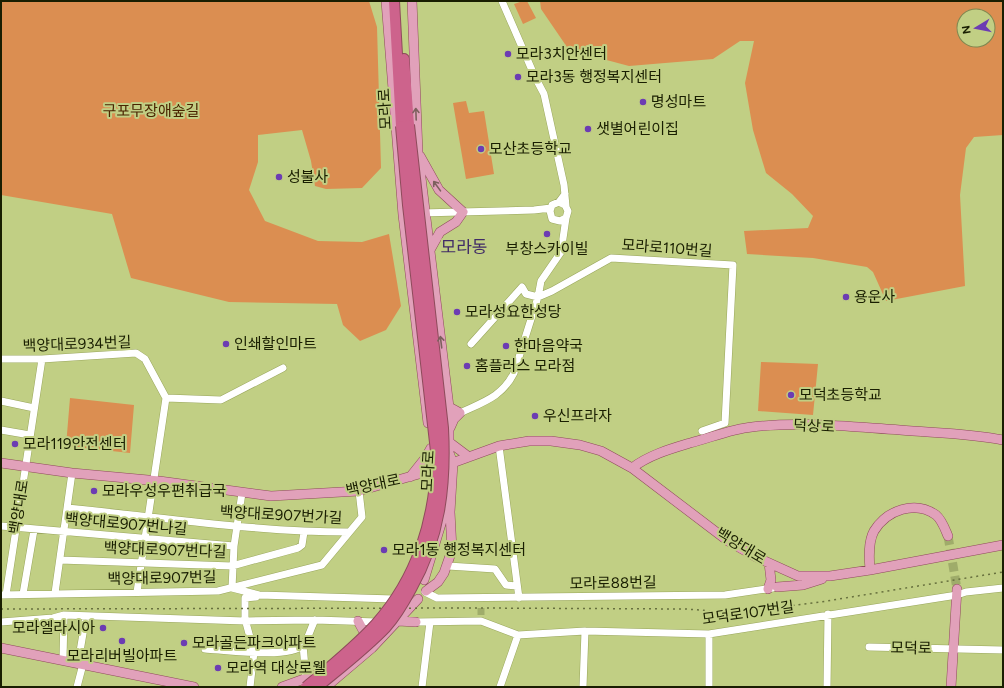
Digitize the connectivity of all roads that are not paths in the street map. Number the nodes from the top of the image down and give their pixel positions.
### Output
1 (386, 1) edge
2 (394, 1) edge
3 (400, 1) edge
4 (412, 1) edge
5 (502, 1) edge
6 (405, 126) junction
7 (418, 153) junction
8 (566, 194) junction
9 (559, 202) junction
10 (566, 206) junction
11 (550, 211) junction
12 (463, 212) junction
13 (425, 213) junction
14 (403, 215) junction
15 (566, 218) junction
16 (558, 221) junction
17 (430, 251) junction
18 (560, 252) junction
19 (538, 297) junction
20 (471, 344) dead end
21 (1, 359) edge
22 (42, 359) junction
23 (283, 368) dead end
24 (445, 381) junction
25 (424, 390) junction
26 (166, 398) junction
27 (1, 401) edge
28 (449, 407) junction
29 (34, 408) junction
30 (460, 413) junction
31 (1, 430) edge
32 (702, 431) dead end
33 (30, 435) junction
34 (448, 437) junction
35 (1003, 440) edge
36 (499, 446) junction
37 (431, 448) junction
38 (469, 457) junction
39 (1, 463) edge
40 (451, 464) junction
41 (26, 467) junction
42 (632, 468) junction
43 (433, 470) junction
44 (72, 473) junction
45 (410, 477) junction
46 (155, 480) junction
47 (359, 491) junction
48 (242, 493) junction
49 (67, 508) junction
50 (149, 516) junction
51 (1, 526) edge
52 (237, 527) junction
53 (16, 528) junction
54 (34, 530) junction
55 (64, 532) junction
56 (304, 532) junction
57 (349, 532) junction
58 (948, 536) tunnel mouth
59 (146, 539) junction
60 (1003, 545) edge
61 (234, 546) junction
62 (60, 560) junction
63 (142, 563) junction
64 (769, 563) junction
65 (232, 566) junction
66 (448, 566) junction
67 (870, 570) junction
68 (408, 575) junction
69 (798, 576) junction
70 (830, 576) junction
71 (424, 580) junction
72 (518, 586) junction
73 (232, 588) junction
74 (772, 588) junction
75 (1003, 588) edge
76 (425, 591) junction
77 (137, 592) junction
78 (957, 592) junction
79 (55, 593) junction
80 (23, 594) junction
81 (4, 595) edge
82 (259, 595) junction
83 (397, 596) junction
84 (519, 598) junction
85 (418, 599) junction
86 (406, 611) junction
87 (828, 614) junction
88 (64, 615) junction
89 (86, 616) junction
90 (314, 620) junction
91 (245, 621) junction
92 (358, 621) junction
93 (398, 621) junction
94 (1, 622) edge
95 (377, 622) junction
96 (416, 622) junction
97 (430, 622) junction
98 (585, 631) junction
99 (365, 634) junction
100 (709, 634) junction
101 (518, 635) junction
102 (303, 645) junction
103 (869, 647) dead end
104 (954, 648) junction
105 (2, 649) edge
106 (205, 649) dead end
107 (1003, 650) edge
108 (254, 652) junction
109 (63, 660) junction
110 (80, 663) junction
111 (314, 675) junction
112 (306, 683) edge
113 (160, 684) edge
114 (76, 687) edge
115 (194, 687) edge
116 (250, 687) edge
117 (282, 687) edge
118 (300, 687) edge
119 (317, 687) edge
120 (326, 687) edge
121 (422, 687) edge
122 (500, 687) edge
123 (584, 687) edge
124 (709, 687) edge
125 (827, 687) edge
126 (951, 687) edge

1 - 14 main road, 모라로
2 - 6 highway, 모라로
3 - 6 highway, 모라로
7 -> 4 main road, 모라로
5 - 8 street
6 - 112 highway, 모라로, bridge
6 - 119 highway, 모라로, bridge
12 -> 7 main road
7 - 13 main road, 모라로
8 - 9 street
8 - 10 street
9 - 10 street
9 - 11 street
10 - 15 street
11 - 12 street
11 - 16 street
12 - 13 street
12 - 17 main road
13 - 14 street
13 - 17 main road, 모라로
14 - 25 main road, 모라로
15 - 16 street
15 - 18 street
16 - 18 street
24 -> 17 main road, 모라로
18 - 19 street
19 - 20 street
19 - 30 street
19 - 32 street, 모라로110번길
21 - 22 street, 백양대로934번길
22 - 26 street, 백양대로934번길
22 - 29 street
23 - 26 street
24 - 25 main road
24 - 28 main road, 모라로
25 - 37 main road, 모라로
26 - 46 street
27 - 29 street
28 - 30 main road
28 - 34 main road, 모라로
29 - 33 street
30 - 34 main road
31 - 33 street
33 - 41 street
34 - 38 main road
34 - 40 main road, 모라로
35 - 42 main road, 덕상로
36 - 38 main road, 백양대로
36 - 42 main road, 백양대로
36 - 72 street
37 - 43 main road, 모라로
37 - 45 main road
38 - 40 main road, 백양대로
39 - 41 main road, 백양대로
40 - 43 main road, 백양대로
40 - 66 main road, 모라로
40 - 71 main road, 모라로
41 - 44 main road, 백양대로
41 - 53 street, 백양대로
42 - 64 main road, 백양대로
43 - 45 main road, 백양대로
43 - 68 main road, 모라로
44 - 46 main road, 백양대로
44 - 49 street
45 - 47 main road, 백양대로
46 - 48 main road, 백양대로
46 - 50 street
47 - 48 main road, 백양대로
47 - 57 street, 백양대로907번길
48 - 52 street
49 - 50 street, 백양대로907번가길
49 - 55 street
50 - 52 street, 백양대로907번가길
50 - 59 street
51 - 53 street, 백양대로907번나길
52 - 56 street, 백양대로907번가길
52 - 61 street
53 - 54 street, 백양대로907번나길
53 - 81 street, 백양대로
54 - 55 street, 백양대로907번나길
54 - 80 street
55 - 59 street, 백양대로907번나길
55 - 62 street
56 - 57 street, 백양대로907번가길
56 - 65 street, 백양대로907번다길
57 - 73 street, 백양대로907번길
58 - 67 main road
59 - 61 street, 백양대로907번나길
59 - 63 street
60 - 67 main road, 백양대로
61 - 65 street
62 - 63 street, 백양대로907번다길
62 - 79 street
63 - 65 street, 백양대로907번다길
63 - 77 street
64 - 69 main road, 백양대로
64 - 74 main road
65 - 73 street
66 - 72 street
66 - 76 main road, 모라로
67 - 70 main road, 백양대로
68 - 71 main road
68 - 83 main road
69 - 70 main road, 백양대로
69 - 74 street, 모라로88번길
70 - 74 main road
71 - 76 main road
72 - 84 street
73 - 77 street, 백양대로907번길
73 - 82 street
74 - 84 street, 모라로88번길
75 - 78 street, 모덕로107번길
76 - 84 street, 모라로88번길
76 - 85 main road
77 - 79 street, 백양대로907번길
78 - 87 street, 모덕로107번길
78 - 104 main road, 모덕로
79 - 80 street, 백양대로907번길
80 - 81 street, 백양대로907번길
82 - 83 street
82 - 91 street
83 - 85 main road
83 - 95 main road
85 - 86 main road
86 - 93 main road
86 - 96 main road
87 - 100 street, 모덕로107번길
87 - 125 street
88 - 89 street
88 - 94 street
88 - 109 street
89 - 91 street
89 - 110 street
90 - 91 street
90 - 92 street
90 - 102 street
91 - 108 street
92 - 95 street
92 - 99 main road
93 - 96 main road
93 - 120 main road
95 - 99 main road
96 - 97 street
97 - 101 street
97 - 121 street
98 - 100 street, 모덕로107번길
98 - 101 street, 모덕로107번길
98 - 123 street
99 - 111 main road
100 - 124 street
101 - 122 street
102 - 108 street
102 - 112 street
103 - 104 street, 모덕로
104 - 107 street
104 - 126 main road, 모덕로
105 - 109 main road
106 - 108 street
108 - 116 street
109 - 110 main road
110 - 113 main road
110 - 114 street
111 - 112 main road
111 - 118 main road
112 - 117 main road
113 - 115 main road

